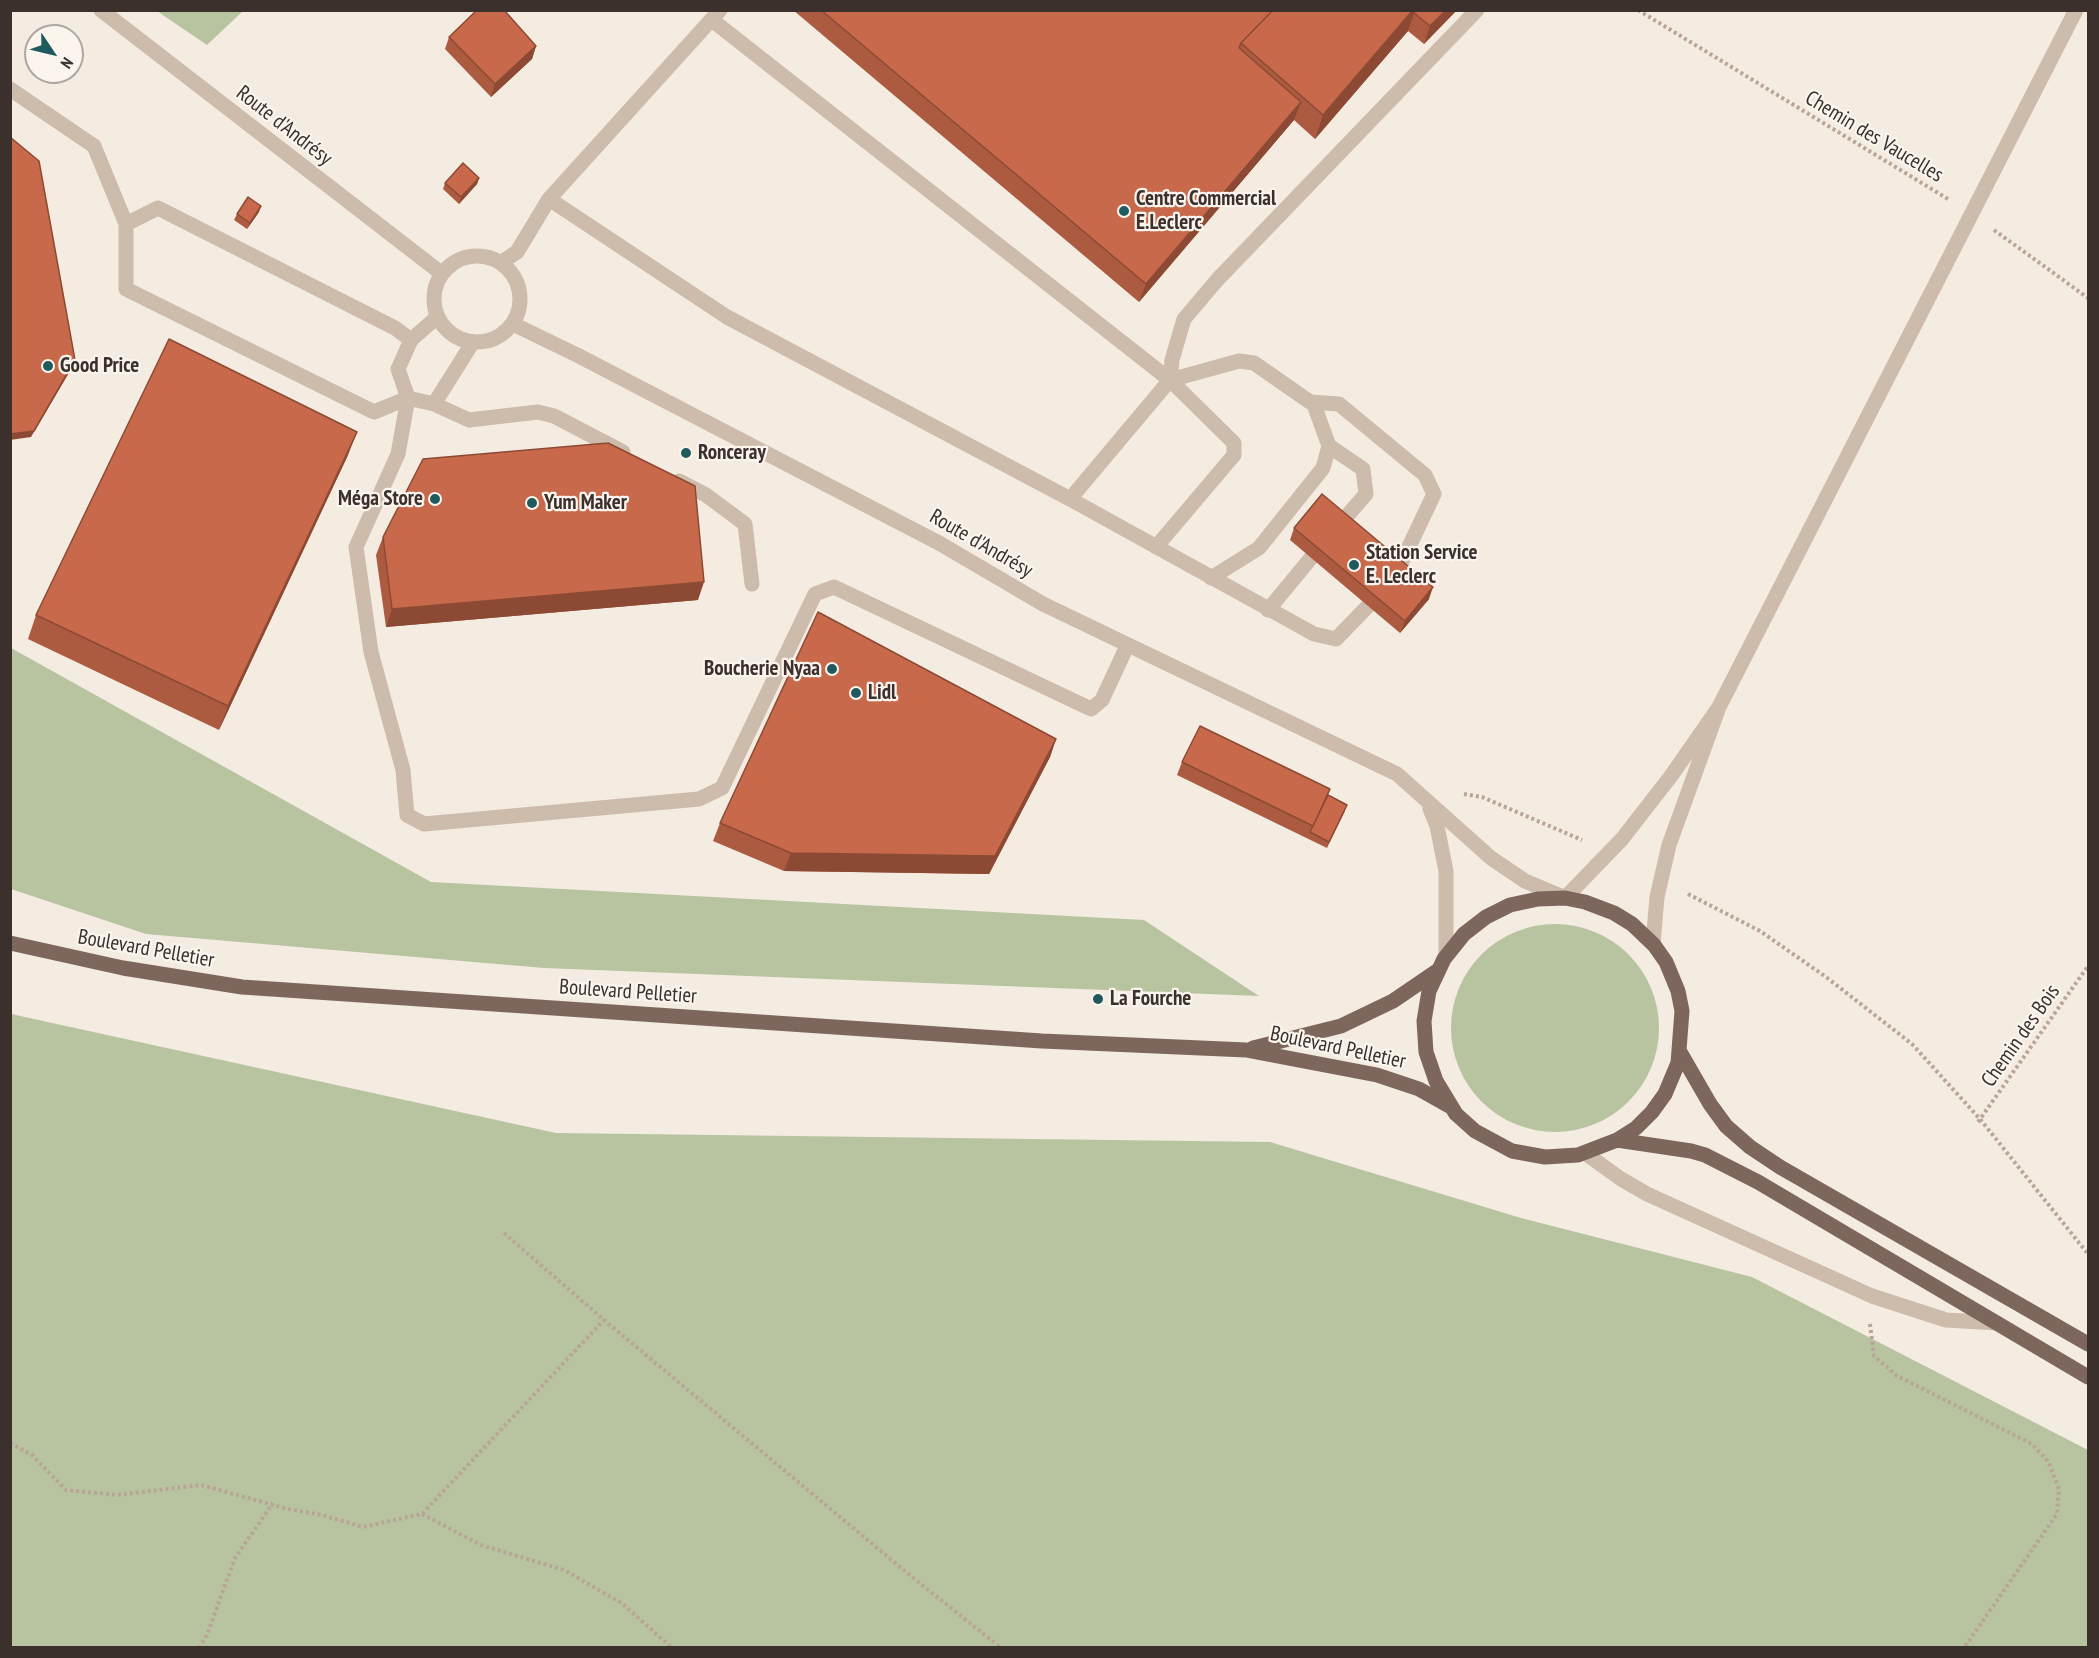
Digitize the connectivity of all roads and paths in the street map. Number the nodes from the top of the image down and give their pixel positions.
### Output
1 (101, 10) edge
2 (1477, 10) edge
3 (1638, 10) edge
4 (2076, 10) edge
5 (716, 15) edge
6 (10, 89) edge
7 (549, 199) junction
8 (1957, 205) dead end
9 (126, 224) junction
10 (1986, 224) dead end
11 (502, 262) junction
12 (441, 273) junction
13 (2088, 298) edge
14 (437, 317) junction
15 (513, 324) junction
16 (411, 340) junction
17 (472, 342) junction
18 (1170, 380) junction
19 (408, 398) junction
20 (1313, 402) junction
21 (434, 404) junction
22 (1329, 446) junction
23 (635, 458) edge
24 (666, 474) edge
25 (1070, 499) junction
26 (1340, 524) edge
27 (1156, 547) junction
28 (1311, 558) edge
29 (1397, 572) edge
30 (1211, 578) junction
31 (752, 584) dead end
32 (1368, 606) edge
33 (1268, 610) junction
34 (1128, 646) junction
35 (1719, 707) junction
36 (1459, 793) dead end
37 (1426, 801) junction
38 (1590, 844) dead end
39 (1686, 893) dead end
40 (1565, 898) junction
41 (10, 943) edge
42 (1653, 944) junction
43 (1446, 955) junction
44 (2088, 966) edge
45 (1437, 971) junction
46 (1246, 1050) junction
47 (1680, 1052) junction
48 (1451, 1107) junction
49 (1979, 1120) junction
50 (1617, 1140) junction
51 (1585, 1153) junction
52 (504, 1233) dead end
53 (2088, 1254) edge
54 (604, 1320) junction
55 (1997, 1323) junction
56 (1869, 1330) dead end
57 (2088, 1344) edge
58 (2088, 1377) edge
59 (10, 1443) edge
60 (273, 1503) junction
61 (422, 1514) junction
62 (199, 1647) edge
63 (672, 1647) edge
64 (1001, 1647) edge
65 (1964, 1647) edge

1 - 12 street, Route d'Andrésy
2 - 18 street
3 - 8 path, Chemin des Vaucelles
4 - 35 street
5 - 7 street
5 - 18 street
6 - 9 street
7 - 11 street
7 - 25 street
9 - 16 street
9 - 19 street
10 - 13 path
11 - 12 street
11 - 15 street
12 - 14 street
14 - 16 street
14 - 17 street
15 - 17 street
15 - 34 street, Route d'Andrésy
16 - 19 street
17 - 21 street
18 - 20 street
18 - 25 street
18 - 27 street
19 - 21 street
19 - 34 street
20 - 22 street
20 - 29 street
21 - 23 street
22 - 26 street
22 - 30 street
24 - 31 street
25 - 27 street
27 - 30 street
28 - 33 street
30 - 33 street
32 - 33 street
34 - 37 street, Route d'Andrésy
35 - 40 street
35 - 42 street
36 - 38 path
37 - 40 street, Route d'Andrésy
37 - 43 street, Route d'Andrésy
39 - 49 path
40 - 42 main road
40 - 43 main road
41 - 46 main road, Boulevard Pelletier
42 - 47 main road
43 - 45 main road
44 - 49 path, Chemin des Bois
45 - 46 main road, Boulevard Pelletier
45 - 48 main road
46 - 48 main road, Boulevard Pelletier
47 - 50 main road
47 - 57 main road
48 - 51 main road
49 - 53 path
50 - 51 main road
50 - 55 main road
51 - 55 street
52 - 54 path
54 - 61 path
54 - 64 path
55 - 58 main road
56 - 65 path
59 - 60 path
60 - 61 path
60 - 62 path
61 - 63 path

